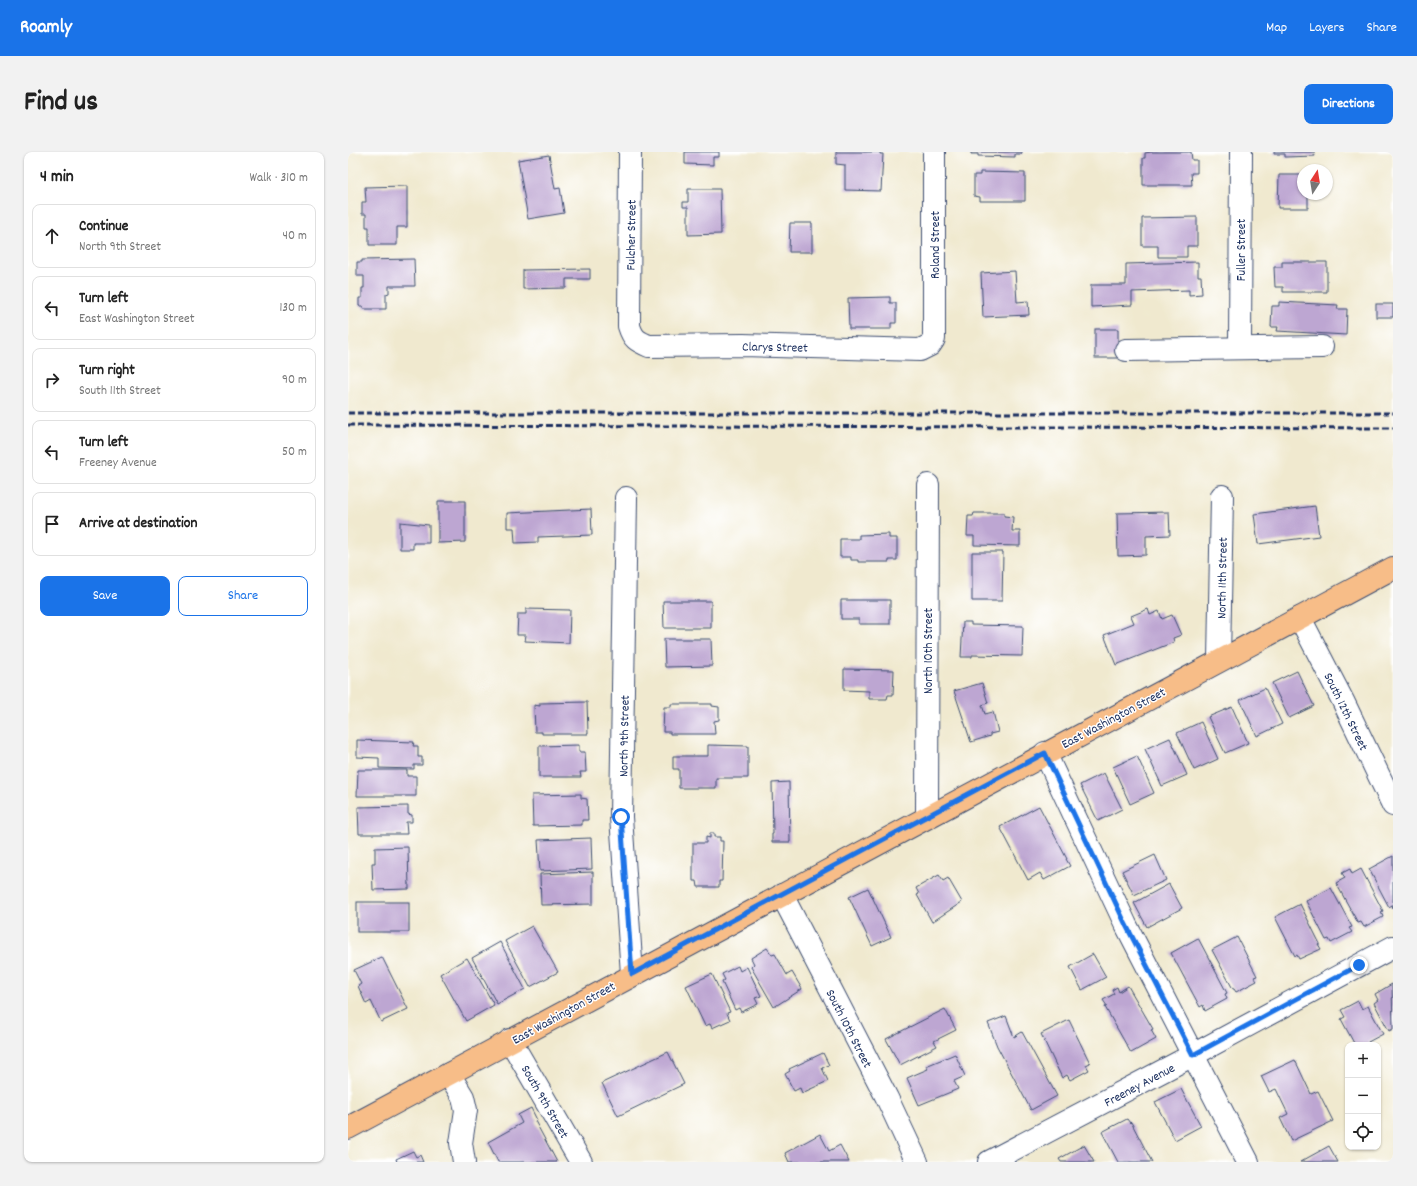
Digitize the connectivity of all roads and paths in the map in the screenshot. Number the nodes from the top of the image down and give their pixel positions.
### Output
1 (630, 152) edge
2 (934, 152) edge
3 (1240, 152) edge
4 (629, 318) joint
5 (934, 339) joint
6 (1322, 347) dead end
7 (1240, 348) junction
8 (1126, 350) dead end
9 (928, 485) dead end
10 (1222, 496) dead end
11 (626, 498) dead end
12 (1393, 568) edge
13 (1300, 618) junction
14 (1219, 660) junction
15 (1045, 753) junction
16 (1393, 805) edge
17 (927, 818) junction
18 (782, 895) junction
19 (1393, 947) edge
20 (632, 974) junction
21 (510, 1040) junction
22 (1193, 1055) junction
23 (449, 1074) junction
24 (348, 1128) edge
25 (464, 1162) edge
26 (581, 1162) edge
27 (917, 1162) edge
28 (989, 1162) edge
29 (1248, 1162) edge

1 - 4 street, Fulcher Street
2 - 5 street, Roland Street
3 - 7 street, Fuller Street
4 - 5 street, Clarys Street
6 - 7 street
7 - 8 street
9 - 17 street, North 10th Street
10 - 14 street, North 11th Street
11 - 20 street, North 9th Street
12 - 13 main road, East Washington Street
13 - 14 main road, East Washington Street
13 - 16 street, South 12th Street
14 - 15 main road, East Washington Street
15 - 17 main road, East Washington Street
15 - 22 street
17 - 18 main road, East Washington Street
18 - 20 main road, East Washington Street
18 - 27 street, South 10th Street
19 - 22 street, Freeney Avenue
20 - 21 main road, East Washington Street
21 - 23 main road, East Washington Street
21 - 26 street, South 9th Street
22 - 28 street, Freeney Avenue
22 - 29 street
23 - 24 main road, East Washington Street
23 - 25 street

